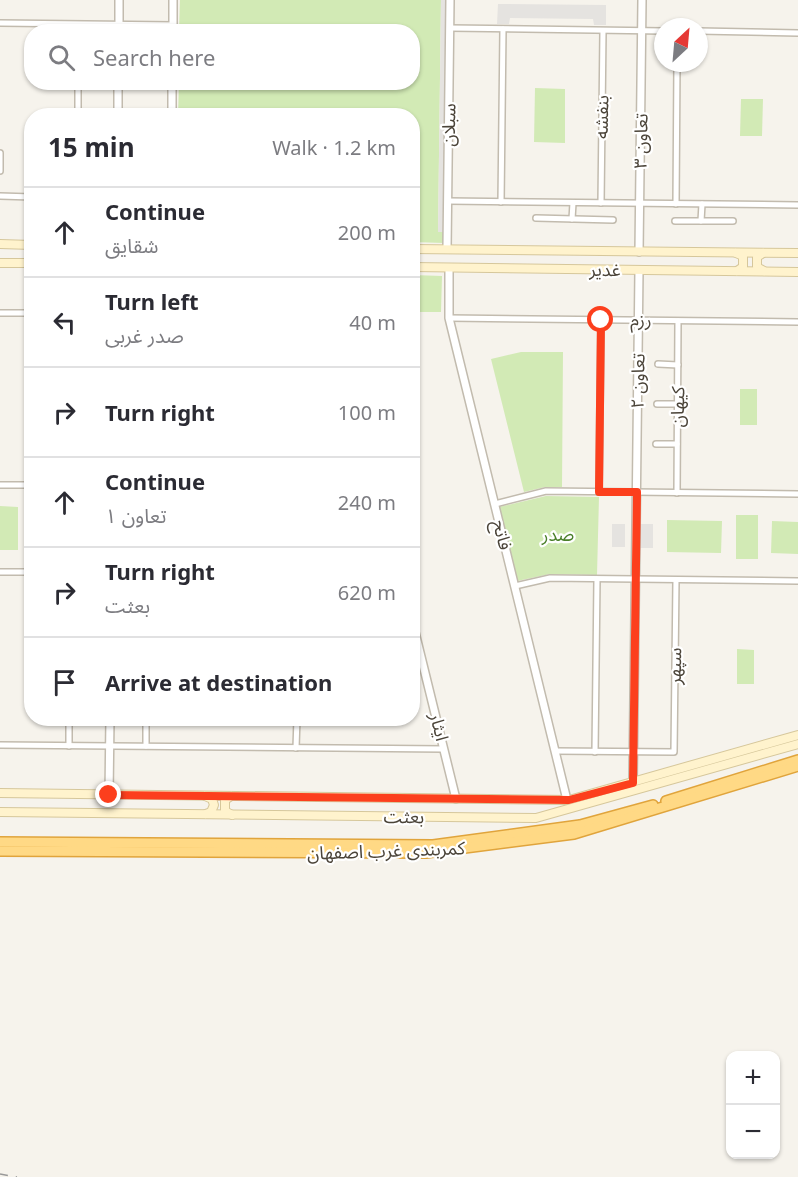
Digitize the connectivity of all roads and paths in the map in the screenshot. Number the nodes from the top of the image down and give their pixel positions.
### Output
1 (119, 0) edge
2 (173, 0) edge
3 (450, 0) edge
4 (642, 0) edge
5 (0, 23) edge
6 (79, 24) edge
7 (119, 24) edge
8 (173, 24) edge
9 (450, 28) junction
10 (503, 29) junction
11 (603, 31) junction
12 (642, 31) junction
13 (654, 31) edge
14 (708, 31) edge
15 (798, 33) edge
16 (677, 72) edge
17 (78, 90) edge
18 (118, 90) edge
19 (172, 90) edge
20 (78, 108) edge
21 (118, 108) edge
22 (172, 108) edge
23 (0, 154) edge
24 (0, 171) edge
25 (0, 196) edge
26 (24, 196) edge
27 (448, 201) junction
28 (501, 202) junction
29 (573, 203) junction
30 (601, 203) junction
31 (640, 203) junction
32 (676, 204) junction
33 (702, 204) junction
34 (798, 205) edge
35 (536, 218) dead end
36 (572, 219) junction
37 (613, 220) dead end
38 (675, 221) dead end
39 (701, 221) junction
40 (732, 221) dead end
41 (0, 244) edge
42 (24, 245) edge
43 (420, 249) edge
44 (447, 249) junction
45 (639, 252) junction
46 (736, 253) junction
47 (765, 253) junction
48 (798, 253) edge
49 (0, 263) edge
50 (24, 263) edge
51 (420, 267) edge
52 (449, 268) junction
53 (639, 270) junction
54 (736, 271) junction
55 (764, 271) junction
56 (798, 272) edge
57 (0, 313) edge
58 (24, 313) edge
59 (449, 318) junction
60 (601, 320) junction
61 (639, 320) junction
62 (678, 321) junction
63 (798, 322) edge
64 (658, 364) dead end
65 (678, 365) junction
66 (657, 404) dead end
67 (678, 404) junction
68 (656, 444) dead end
69 (677, 444) junction
70 (0, 485) edge
71 (24, 486) edge
72 (599, 492) junction
73 (637, 492) junction
74 (677, 493) junction
75 (798, 494) edge
76 (495, 504) junction
77 (0, 572) edge
78 (24, 572) edge
79 (597, 579) junction
80 (636, 579) junction
81 (676, 580) junction
82 (798, 581) edge
83 (514, 586) junction
84 (420, 652) edge
85 (69, 726) edge
86 (110, 726) edge
87 (146, 726) edge
88 (297, 726) edge
89 (798, 735) edge
90 (798, 744) edge
91 (0, 745) edge
92 (69, 746) junction
93 (110, 746) junction
94 (146, 746) junction
95 (296, 748) junction
96 (444, 750) junction
97 (555, 751) junction
98 (595, 752) junction
99 (633, 752) junction
100 (798, 760) edge
101 (798, 766) edge
102 (633, 783) junction
103 (0, 793) edge
104 (109, 795) junction
105 (204, 796) junction
106 (233, 796) junction
107 (456, 799) junction
108 (567, 800) junction
109 (0, 812) edge
110 (204, 814) junction
111 (233, 815) junction
112 (0, 842) edge
113 (0, 851) edge

1 - 7 street
2 - 8 street
3 - 9 street, سبلان
4 - 12 street, تعاون ۳
5 - 6 street
9 - 10 street
9 - 27 street, سبلان
10 - 11 street
10 - 28 street
11 - 12 street
11 - 30 street, بنفشه
12 - 13 street
12 - 31 street, تعاون ۳
14 - 15 street
16 - 32 street
17 - 20 street
18 - 21 street
19 - 22 street
23 - 24 street
25 - 26 street
27 - 28 street
27 - 44 street, سبلان
28 - 29 street
29 - 30 street
29 - 36 street
30 - 31 street
31 - 32 street
31 - 45 street, تعاون ۳
32 - 33 street
33 - 34 street
33 - 39 street
35 - 36 street
36 - 37 street
38 - 39 street
39 - 40 street
41 - 42 main road
43 - 44 main road, غدیر
44 - 45 main road, غدیر
45 - 46 main road, غدیر
46 - 47 main road, غدیر
46 - 54 main road
47 - 48 main road, غدیر
47 - 55 main road
49 - 50 main road
51 - 52 main road, غدیر
52 - 53 main road, غدیر
52 - 59 street, فاتح
53 - 54 main road, غدیر
53 - 61 street, تعاون ۲
54 - 55 main road, غدیر
55 - 56 main road, غدیر
57 - 58 street
59 - 60 street, رزم
59 - 76 street, فاتح
60 - 61 street, رزم
60 - 72 street
61 - 62 street, رزم
61 - 73 street, تعاون ۲
62 - 63 street, رزم
62 - 65 street, کیهان
64 - 65 street
65 - 67 street, کیهان
66 - 67 street
67 - 69 street, کیهان
68 - 69 street
69 - 74 street, کیهان
70 - 71 street
72 - 73 street
72 - 76 street
73 - 74 street
73 - 80 street, تعاون ۲
74 - 75 street
76 - 83 street, فاتح
77 - 78 street
79 - 80 street
79 - 83 street
79 - 98 street
80 - 81 street
80 - 99 street, تعاون ۲
81 - 82 street
81 - 99 street, سپهر
83 - 97 street, فاتح
84 - 96 street, ایثار
85 - 92 street
86 - 93 street
87 - 94 street
88 - 95 street
89 - 102 main road, بعثت
90 - 111 main road, بعثت
91 - 92 street
92 - 93 street
93 - 94 street
93 - 104 street
94 - 95 street
95 - 96 street
96 - 107 street, ایثار
97 - 98 street
97 - 108 street, فاتح
98 - 99 street
99 - 102 street, تعاون ۲
100 - 112 highway, کمربندی غرب اصفهان
101 - 113 highway, کمربندی غرب اصفهان
102 - 108 main road, بعثت
103 - 104 main road, بعثت
104 - 105 main road, بعثت
105 - 106 main road, بعثت
105 - 110 main road
106 - 107 main road, بعثت
106 - 111 main road
107 - 108 main road, بعثت
109 - 110 main road, بعثت
110 - 111 main road, بعثت

